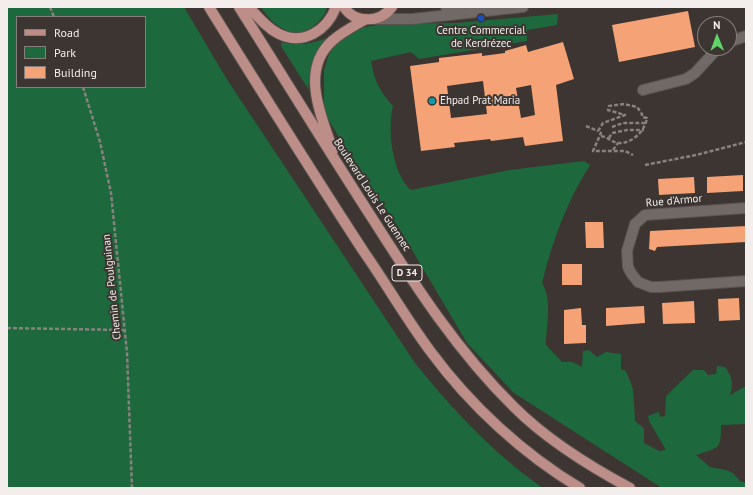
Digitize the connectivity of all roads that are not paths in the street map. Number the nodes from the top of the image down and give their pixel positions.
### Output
1 (209, 7) edge
2 (239, 7) edge
3 (249, 7) edge
4 (336, 7) edge
5 (344, 7) edge
6 (392, 7) edge
7 (446, 7) edge
8 (523, 7) edge
9 (465, 13) junction
10 (370, 19) junction
11 (711, 56) edge
12 (643, 90) dead end
13 (338, 165) junction
14 (746, 208) edge
15 (746, 281) edge
16 (580, 488) edge
17 (630, 488) edge

1 - 16 main road, D 34
2 - 13 main road, Boulevard Louis Le Guennec / D 34
3 - 4 main road
5 - 10 main road
6 - 10 main road
7 - 9 street
8 - 9 street
9 - 10 street
10 - 13 main road
11 - 12 street
13 - 17 main road, Boulevard Louis Le Guennec / D 34
14 - 15 street, Rue d'Armor

